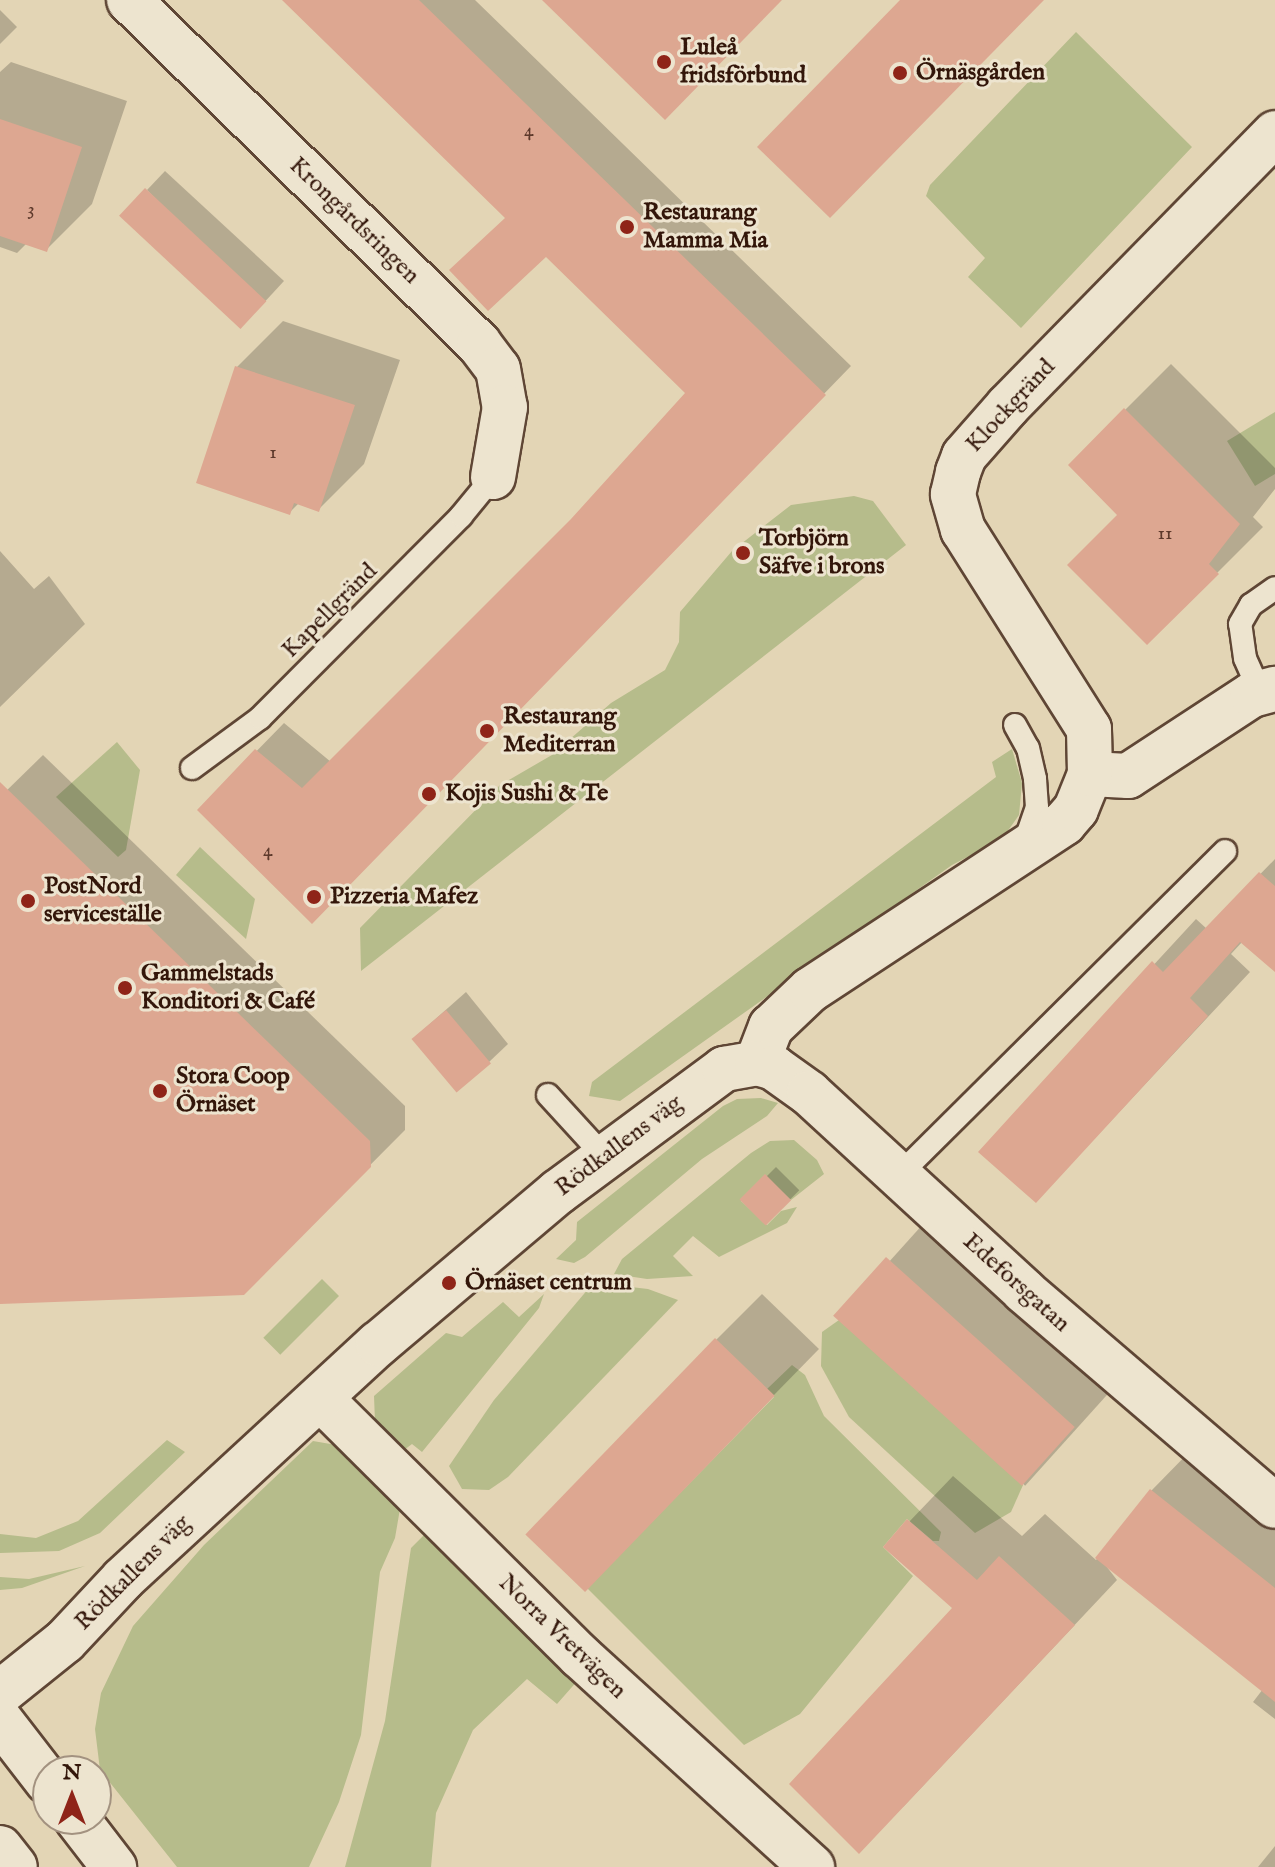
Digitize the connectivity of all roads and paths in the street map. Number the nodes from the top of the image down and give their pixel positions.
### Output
1 (129, 0) edge
2 (1275, 133) edge
3 (493, 477) joint
4 (1275, 588) edge
5 (1268, 690) edge
6 (1015, 725) dead end
7 (192, 768) dead end
8 (1090, 774) junction
9 (1225, 851) dead end
10 (1020, 852) junction
11 (757, 1063) junction
12 (548, 1095) dead end
13 (603, 1155) junction
14 (898, 1176) junction
15 (320, 1398) junction
16 (1275, 1506) edge
17 (0, 1693) edge
18 (0, 1720) edge
19 (32, 1761) edge
20 (89, 1835) edge
21 (0, 1848) edge
22 (15, 1867) edge
23 (114, 1867) edge
24 (812, 1867) edge

1 - 3 street, Krongårdsringen
2 - 8 street, Klockgränd
3 - 7 lane, Kapellgränd
4 - 5 lane
5 - 8 street
6 - 10 lane
8 - 10 street
9 - 14 lane
10 - 11 street
11 - 13 street, Rödkallens väg
11 - 14 street, Edeforsgatan
12 - 13 lane
13 - 15 street, Rödkallens väg
14 - 16 street, Edeforsgatan
15 - 17 street, Rödkallens väg
15 - 24 street, Norra Vretvägen
18 - 19 street
20 - 23 street
21 - 22 street

